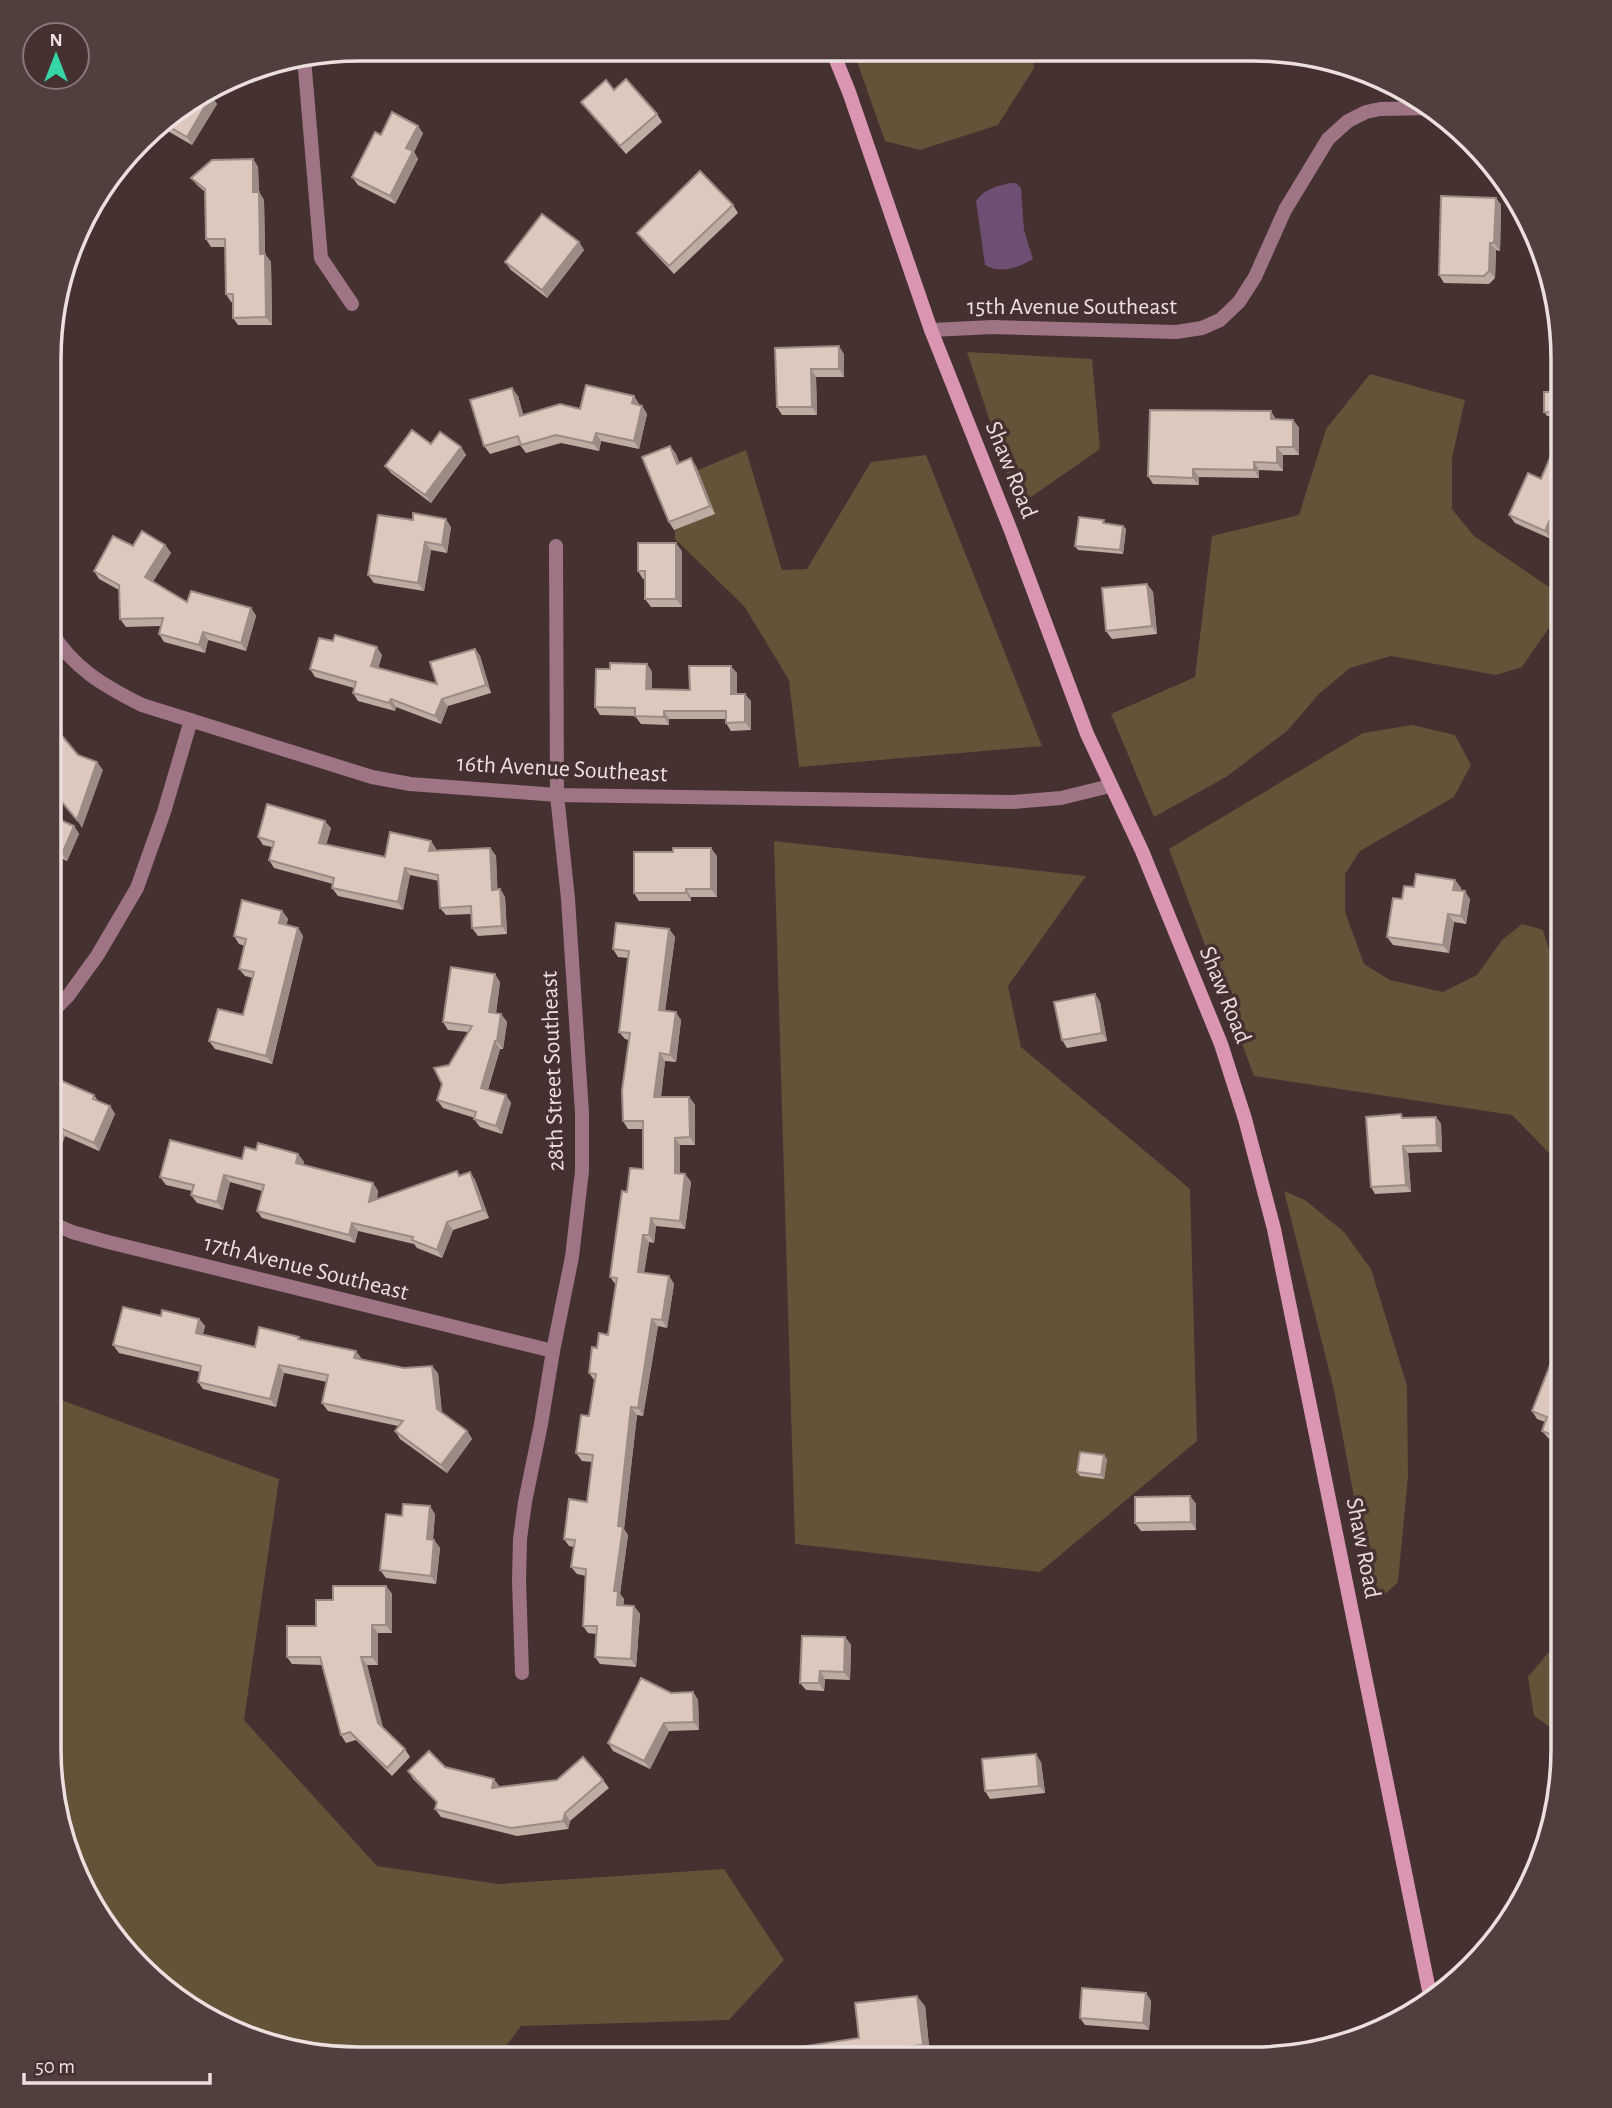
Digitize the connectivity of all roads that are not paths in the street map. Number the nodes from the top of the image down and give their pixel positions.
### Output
1 (836, 61) edge
2 (305, 66) edge
3 (1414, 108) edge
4 (352, 304) dead end
5 (931, 330) junction
6 (556, 546) dead end
7 (61, 647) edge
8 (191, 720) junction
9 (1110, 786) junction
10 (558, 794) junction
11 (61, 1003) edge
12 (61, 1227) edge
13 (553, 1352) junction
14 (522, 1673) dead end
15 (1429, 1989) edge

1 - 5 main road, Shaw Road
2 - 4 street
3 - 5 street, 15th Avenue Southeast
5 - 9 main road, Shaw Road
6 - 10 street, 28th Street Southeast
7 - 8 street, 16th Avenue Southeast
8 - 10 street, 16th Avenue Southeast
8 - 11 street
9 - 10 street, 16th Avenue Southeast
9 - 15 main road, Shaw Road
10 - 13 street, 28th Street Southeast
12 - 13 street, 17th Avenue Southeast
13 - 14 street, 28th Street Southeast

